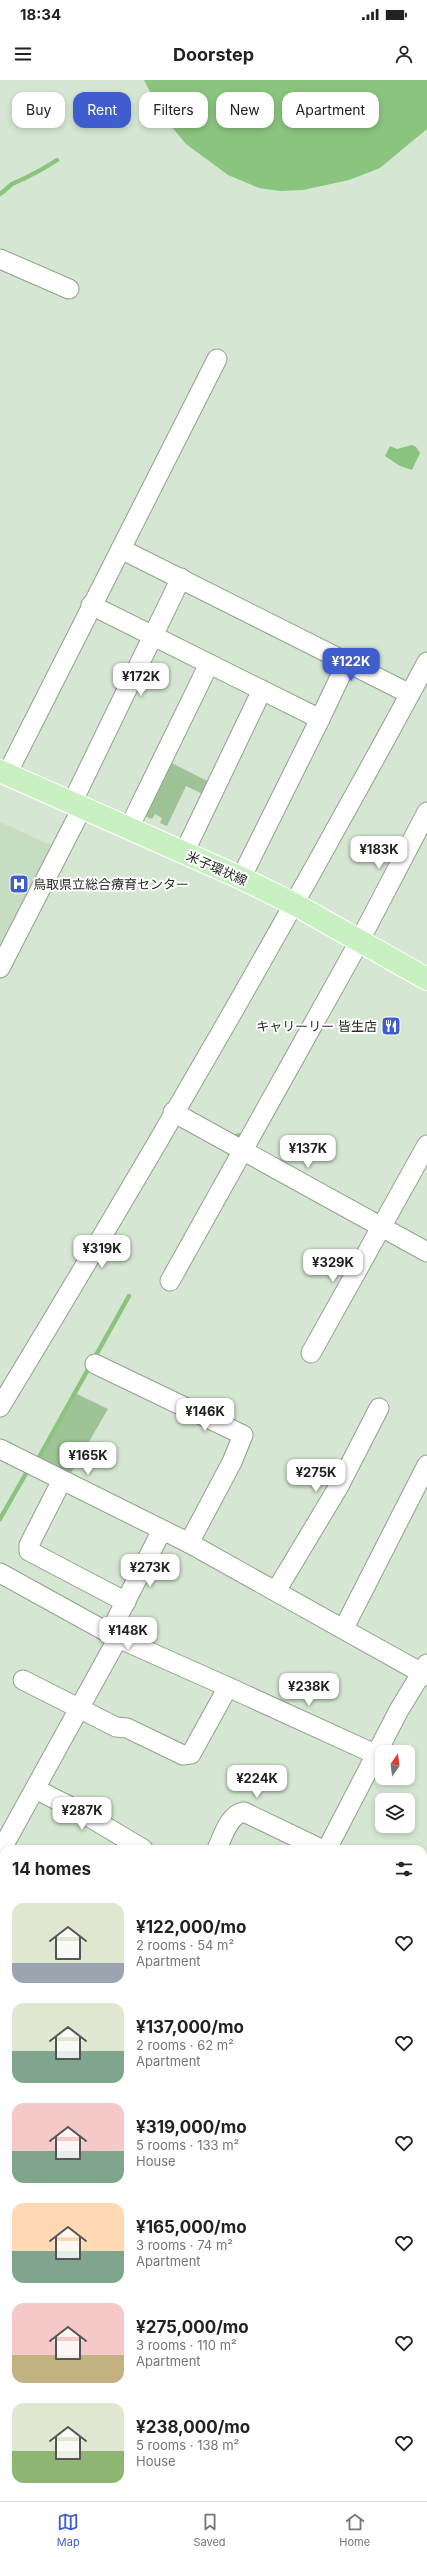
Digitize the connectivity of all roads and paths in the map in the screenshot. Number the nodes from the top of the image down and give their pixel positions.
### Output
1 (0, 260) edge
2 (69, 289) dead end
3 (217, 359) dead end
4 (121, 549) junction
5 (182, 578) junction
6 (91, 605) junction
7 (154, 636) junction
8 (347, 662) junction
9 (427, 662) edge
10 (209, 664) junction
11 (262, 690) junction
12 (410, 694) junction
13 (320, 719) junction
14 (3, 772) edge
15 (77, 805) junction
16 (425, 822) edge
17 (129, 828) junction
18 (184, 853) junction
19 (240, 878) junction
20 (294, 904) junction
21 (359, 942) junction
22 (0, 968) edge
23 (427, 979) edge
24 (173, 1112) junction
25 (427, 1145) edge
26 (243, 1150) junction
27 (381, 1228) junction
28 (427, 1252) edge
29 (170, 1282) dead end
30 (311, 1353) dead end
31 (95, 1364) dead end
32 (0, 1407) edge
33 (379, 1408) dead end
34 (0, 1449) edge
35 (427, 1466) edge
36 (62, 1480) junction
37 (162, 1530) junction
38 (189, 1543) junction
39 (0, 1573) edge
40 (276, 1591) junction
41 (126, 1602) junction
42 (344, 1628) junction
43 (114, 1635) junction
44 (425, 1671) edge
45 (23, 1680) dead end
46 (228, 1687) junction
47 (79, 1710) junction
48 (382, 1745) edge
49 (375, 1754) edge
50 (375, 1759) edge
51 (35, 1789) junction
52 (4, 1845) edge
53 (136, 1845) edge
54 (219, 1845) edge
55 (313, 1845) edge
56 (329, 1845) edge

1 - 2 street
3 - 4 street
4 - 5 street
4 - 6 street
5 - 7 street
5 - 8 street
6 - 7 street
6 - 14 street
7 - 10 street
7 - 15 street
8 - 12 street
8 - 13 street
9 - 12 street
10 - 11 street
10 - 17 street
11 - 13 street
11 - 18 street
12 - 20 street
13 - 19 street
14 - 15 main road, 米子環状線
15 - 17 main road, 米子環状線
15 - 22 street
16 - 21 street
17 - 18 main road, 米子環状線
18 - 19 main road, 米子環状線
19 - 20 main road, 米子環状線
20 - 21 main road, 米子環状線
20 - 24 street
21 - 23 main road, 米子環状線
21 - 26 street
24 - 26 street
24 - 32 street
25 - 27 street
26 - 27 street
26 - 29 street
27 - 28 street
27 - 30 street
31 - 38 street
33 - 40 street
34 - 36 street
35 - 42 street
36 - 37 street
36 - 41 street
37 - 38 street
37 - 41 street
38 - 40 street
39 - 43 street
40 - 42 street
41 - 43 street
42 - 44 street
43 - 46 street
43 - 47 street
44 - 48 street
45 - 47 street
46 - 47 street
46 - 49 street
47 - 51 street
50 - 56 street
51 - 52 street
51 - 53 street
54 - 55 street

